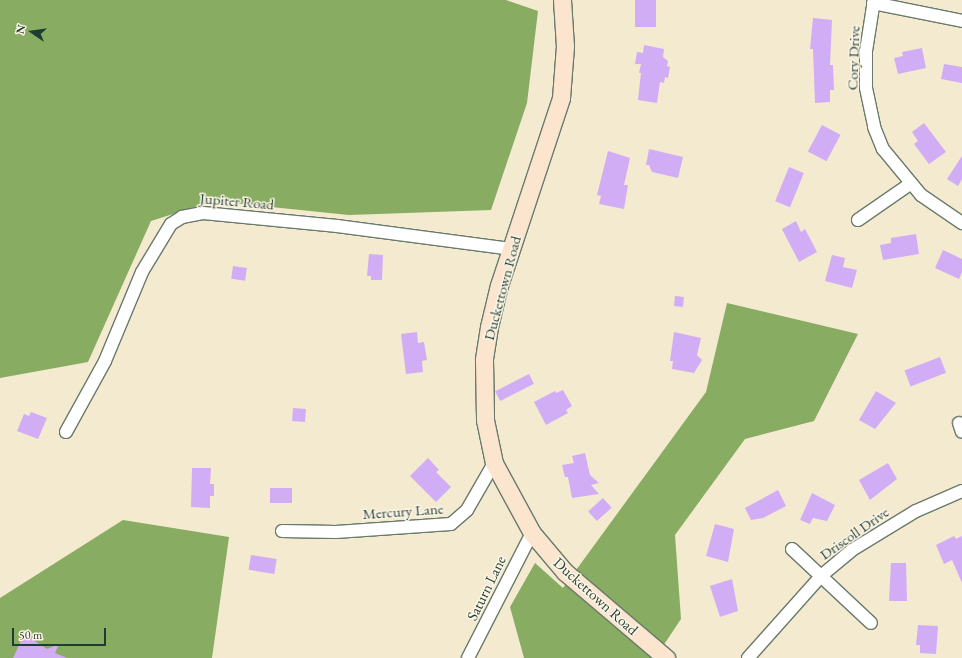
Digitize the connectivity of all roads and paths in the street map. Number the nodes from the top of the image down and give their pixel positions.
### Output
1 (562, 0) edge
2 (874, 2) edge
3 (962, 21) edge
4 (910, 184) junction
5 (858, 220) dead end
6 (962, 223) edge
7 (512, 249) junction
8 (66, 432) dead end
9 (494, 463) junction
10 (962, 491) edge
11 (282, 531) dead end
12 (532, 533) junction
13 (792, 550) dead end
14 (821, 576) junction
15 (871, 623) dead end
16 (468, 658) edge
17 (666, 658) edge
18 (748, 658) edge

1 - 7 street, Duckettown Road
2 - 3 street
2 - 4 street, Cory Drive
4 - 5 street
4 - 6 street, Cory Drive
7 - 8 street, Jupiter Road
7 - 9 street, Duckettown Road
9 - 11 street, Mercury Lane
9 - 12 street, Duckettown Road
10 - 14 street, Driscoll Drive
12 - 16 street, Saturn Lane
12 - 17 street, Duckettown Road
13 - 14 street
14 - 15 street
14 - 18 street, Driscoll Drive

